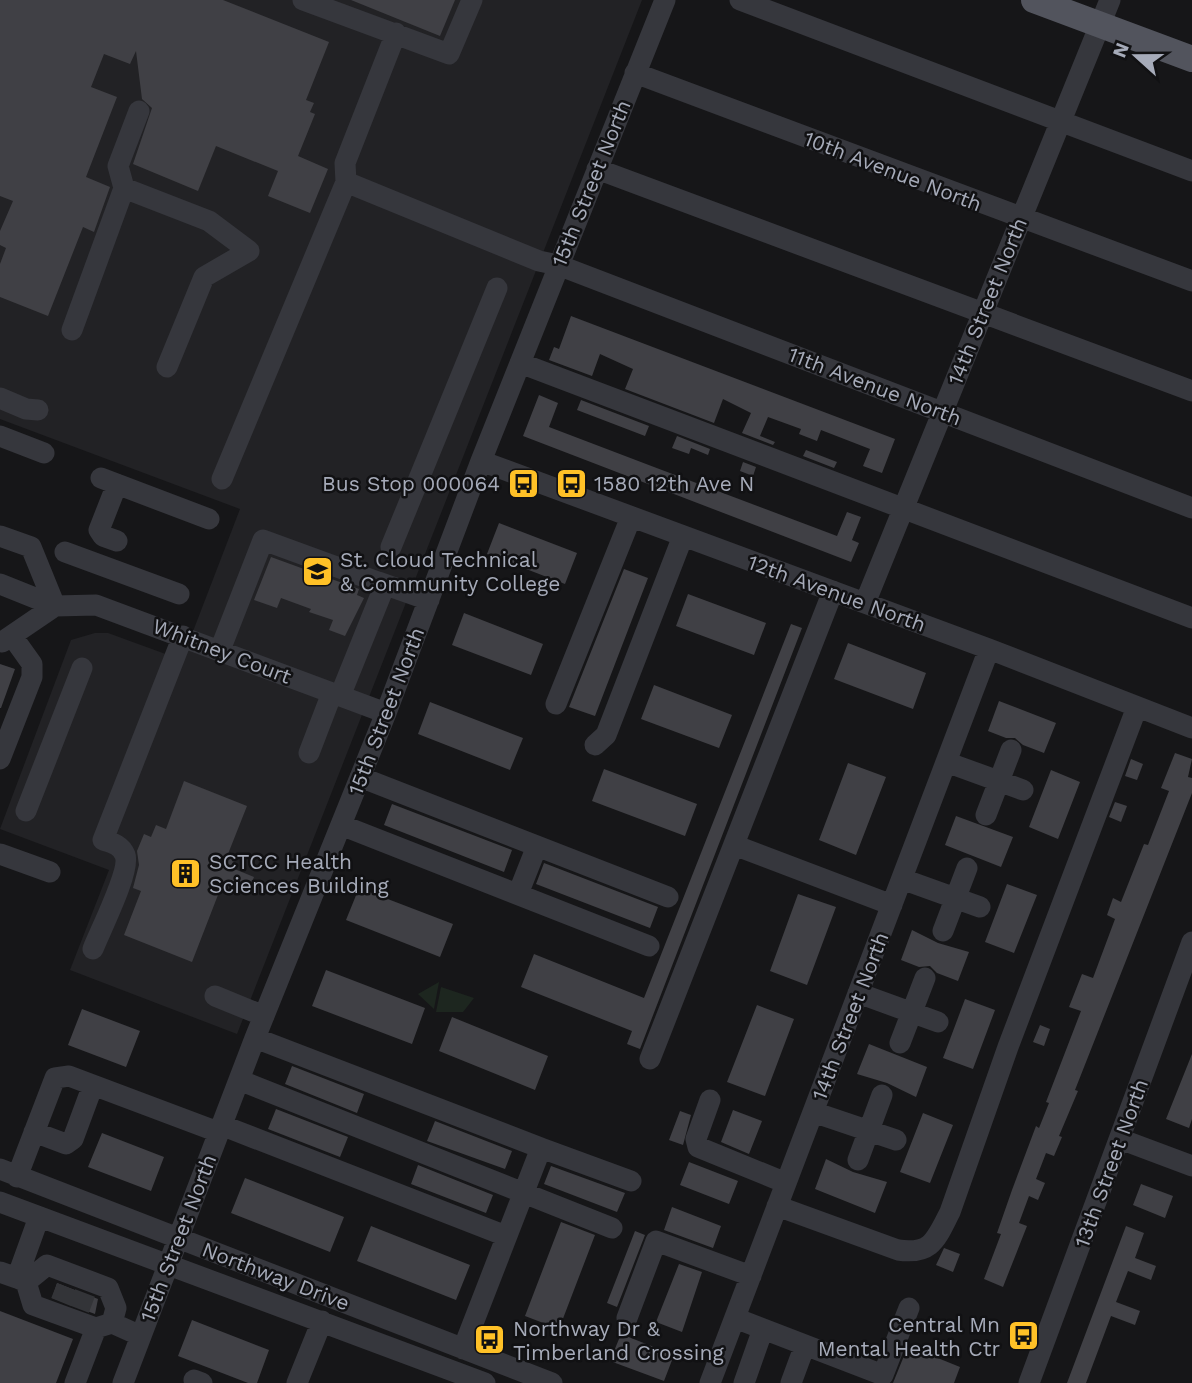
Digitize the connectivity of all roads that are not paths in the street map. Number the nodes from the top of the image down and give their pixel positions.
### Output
1 (303, 0) edge
2 (472, 0) edge
3 (665, 0) edge
4 (740, 0) edge
5 (1034, 0) edge
6 (1110, 0) edge
7 (1100, 25) junction
8 (396, 33) junction
9 (1192, 60) edge
10 (635, 73) junction
11 (139, 111) dead end
12 (1061, 122) junction
13 (597, 169) junction
14 (1192, 171) edge
15 (346, 182) junction
16 (124, 188) junction
17 (1021, 219) junction
18 (558, 265) junction
19 (1192, 281) edge
20 (497, 288) dead end
21 (984, 311) junction
22 (72, 330) dead end
23 (520, 363) junction
24 (167, 367) dead end
25 (1192, 391) edge
26 (0, 398) edge
27 (38, 410) dead end
28 (942, 411) junction
29 (0, 436) edge
30 (44, 453) dead end
31 (481, 461) junction
32 (222, 479) dead end
33 (904, 506) junction
34 (1192, 508) edge
35 (631, 517) junction
36 (209, 519) dead end
37 (0, 536) edge
38 (683, 536) junction
39 (117, 541) dead end
40 (391, 547) dead end
41 (65, 552) dead end
42 (110, 569) junction
43 (378, 582) junction
44 (0, 584) edge
45 (833, 591) junction
46 (179, 594) dead end
47 (429, 600) junction
48 (865, 603) junction
49 (96, 604) junction
50 (55, 606) junction
51 (1192, 618) edge
52 (183, 636) junction
53 (989, 649) junction
54 (220, 650) junction
55 (82, 668) dead end
56 (336, 695) junction
57 (556, 704) dead end
58 (1137, 707) junction
59 (386, 713) junction
60 (1192, 728) edge
61 (595, 745) dead end
62 (1011, 750) dead end
63 (309, 753) dead end
64 (0, 759) edge
65 (946, 762) junction
66 (360, 777) junction
67 (999, 781) junction
68 (1023, 790) dead end
69 (26, 810) dead end
70 (986, 815) dead end
71 (341, 825) junction
72 (734, 845) junction
73 (537, 846) junction
74 (0, 854) edge
75 (967, 868) dead end
76 (50, 872) dead end
77 (902, 879) junction
78 (518, 894) junction
79 (668, 897) dead end
80 (955, 898) junction
81 (892, 905) junction
82 (980, 907) dead end
83 (943, 931) dead end
84 (1192, 942) edge
85 (649, 946) dead end
86 (93, 949) dead end
87 (925, 978) dead end
88 (858, 993) junction
89 (215, 996) dead end
90 (911, 1012) junction
91 (264, 1016) junction
92 (938, 1022) dead end
93 (255, 1038) junction
94 (900, 1043) dead end
95 (650, 1059) dead end
96 (239, 1080) junction
97 (93, 1085) junction
98 (882, 1095) dead end
99 (710, 1100) dead end
100 (813, 1112) junction
101 (220, 1128) junction
102 (869, 1131) junction
103 (34, 1132) junction
104 (1120, 1139) junction
105 (897, 1140) dead end
106 (541, 1147) junction
107 (858, 1160) dead end
108 (1192, 1166) edge
109 (8, 1173) edge
110 (631, 1181) dead end
111 (786, 1184) junction
112 (523, 1193) junction
113 (0, 1202) edge
114 (777, 1206) junction
115 (39, 1217) junction
116 (612, 1228) dead end
117 (506, 1236) junction
118 (177, 1238) junction
119 (167, 1265) junction
120 (751, 1276) junction
121 (14, 1278) edge
122 (73, 1297) junction
123 (909, 1308) dead end
124 (627, 1318) dead end
125 (735, 1318) junction
126 (321, 1321) junction
127 (104, 1326) junction
128 (764, 1329) junction
129 (141, 1336) junction
130 (805, 1345) junction
131 (463, 1349) junction
132 (75, 1383) edge
133 (123, 1383) edge
134 (297, 1383) edge
135 (485, 1383) edge
136 (552, 1383) edge
137 (710, 1383) edge
138 (744, 1383) edge
139 (790, 1383) edge
140 (1029, 1383) edge

1 - 8 street
2 - 8 street
3 - 10 street, 15th Street North
4 - 12 street
5 - 7 main road
6 - 7 street, 14th Street North
7 - 9 main road
7 - 12 street, 14th Street North
8 - 15 street
10 - 13 street, 15th Street North
10 - 17 street, 10th Avenue North
11 - 16 street
12 - 14 street
12 - 17 street, 14th Street North
13 - 18 street, 15th Street North
13 - 21 street
15 - 18 street, 11th Avenue North
15 - 32 street
16 - 22 street
16 - 24 street
17 - 19 street, 10th Avenue North
17 - 21 street, 14th Street North
18 - 23 street, 15th Street North
18 - 28 street, 11th Avenue North
20 - 40 street
21 - 25 street
21 - 28 street, 14th Street North
23 - 31 street, 15th Street North
23 - 33 street
26 - 27 street
28 - 33 street, 14th Street North
28 - 34 street, 11th Avenue North
29 - 30 street
31 - 35 street, 12th Avenue North
31 - 47 street, 15th Street North
33 - 48 street, 14th Street North
33 - 51 street
35 - 38 street, 12th Avenue North
35 - 57 street
36 - 39 street
37 - 50 street
38 - 45 street, 12th Avenue North
38 - 61 street
41 - 42 street
42 - 46 street
42 - 49 street
43 - 47 street
43 - 54 street
43 - 56 street
44 - 50 street
45 - 48 street, 12th Avenue North
45 - 72 street
47 - 59 street, 15th Street North
48 - 53 street, 12th Avenue North
49 - 50 street, Whitney Court
49 - 52 street, Whitney Court
50 - 64 street
52 - 54 street, Whitney Court
52 - 86 street
53 - 58 street, 12th Avenue North
53 - 65 street, 14th Street North
54 - 56 street, Whitney Court
55 - 69 street
56 - 59 street, Whitney Court
56 - 63 street
58 - 60 street, 12th Avenue North
58 - 114 street
59 - 66 street, 15th Street North
62 - 67 street
65 - 67 street
65 - 77 street, 14th Street North
66 - 71 street, 15th Street North
66 - 73 street
67 - 68 street
67 - 70 street
71 - 78 street
71 - 91 street, 15th Street North
72 - 81 street
72 - 95 street
73 - 78 street
73 - 79 street
74 - 76 street
75 - 80 street
77 - 80 street
77 - 81 street, 14th Street North
78 - 85 street
80 - 82 street
80 - 83 street
81 - 88 street, 14th Street North
84 - 104 street, 13th Street North
87 - 90 street
88 - 90 street
88 - 100 street, 14th Street North
89 - 91 street
90 - 92 street
90 - 94 street
91 - 93 street, 15th Street North
93 - 96 street, 15th Street North
93 - 106 street
96 - 101 street, 15th Street North
96 - 112 street
97 - 101 street
97 - 103 street
97 - 103 street
98 - 102 street
99 - 111 street
100 - 102 street
100 - 111 street, 14th Street North
101 - 117 street
101 - 118 street, 15th Street North
102 - 105 street
102 - 107 street
103 - 109 street
104 - 108 street
104 - 140 street, 13th Street North
106 - 110 street
106 - 112 street
109 - 118 street, Northway Drive
111 - 114 street, 14th Street North
112 - 116 street
112 - 117 street
113 - 115 street, Northway Drive
114 - 120 street, 14th Street North
115 - 119 street, Northway Drive
115 - 121 street
117 - 131 street
118 - 119 street, 15th Street North
118 - 131 street, Northway Drive
119 - 126 street, Northway Drive
119 - 129 street, 15th Street North
120 - 124 street
120 - 125 street, 14th Street North
121 - 122 street
121 - 122 street
122 - 127 street
122 - 127 street
123 - 130 street
125 - 128 street
125 - 137 street, 14th Street North
126 - 134 street
126 - 135 street, Northway Drive
127 - 129 street
127 - 132 street
128 - 130 street
128 - 138 street
129 - 133 street, 15th Street North
130 - 139 street
131 - 136 street, Northway Drive

